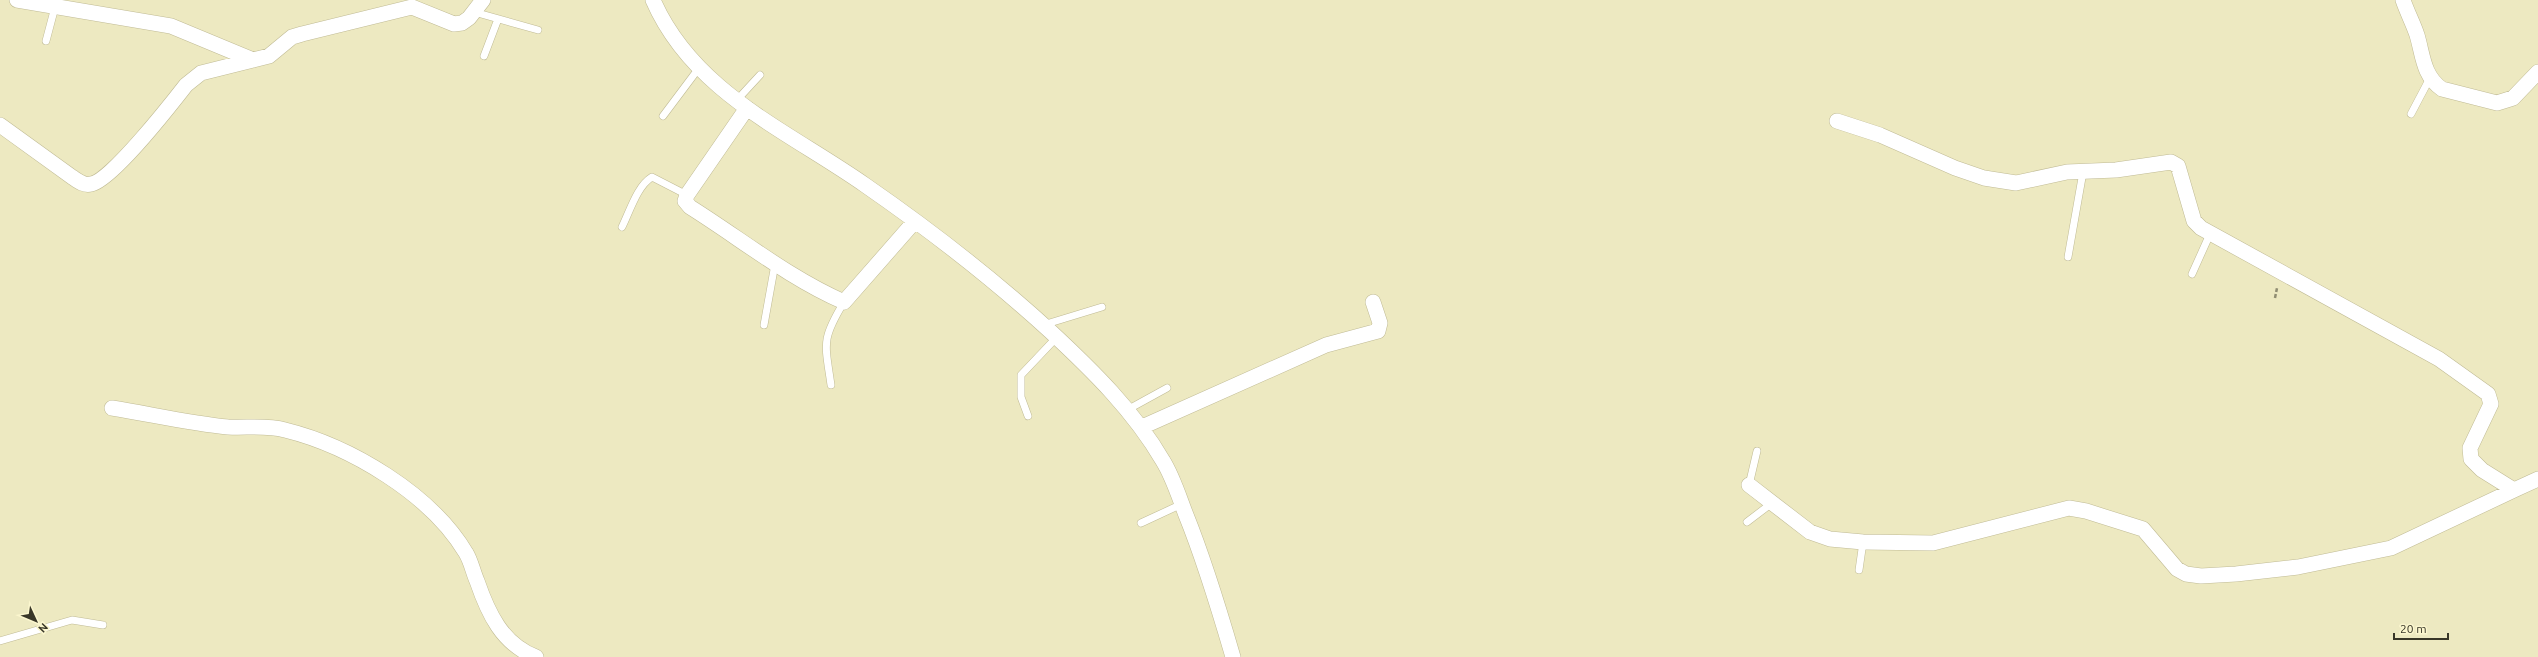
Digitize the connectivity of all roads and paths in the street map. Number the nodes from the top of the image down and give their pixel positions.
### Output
1 (17, 0) edge
2 (653, 0) edge
3 (2403, 0) edge
4 (478, 6) edge
5 (55, 7) junction
6 (498, 19) junction
7 (538, 30) dead end
8 (46, 41) dead end
9 (484, 56) dead end
10 (253, 60) junction
11 (699, 68) junction
12 (2538, 72) edge
13 (760, 75) dead end
14 (2430, 78) junction
15 (742, 104) junction
16 (2411, 114) dead end
17 (663, 116) dead end
18 (1836, 121) dead end
19 (0, 125) edge
20 (2083, 172) junction
21 (687, 195) junction
22 (915, 221) junction
23 (622, 227) dead end
24 (2210, 234) junction
25 (2068, 257) dead end
26 (775, 264) junction
27 (2192, 274) dead end
28 (844, 302) junction
29 (1373, 302) dead end
30 (1102, 307) dead end
31 (764, 325) dead end
32 (1043, 325) junction
33 (1057, 337) junction
34 (831, 385) dead end
35 (1168, 388) dead end
36 (112, 408) dead end
37 (1127, 410) junction
38 (1028, 416) dead end
39 (1142, 427) junction
40 (1756, 451) dead end
41 (2538, 479) edge
42 (1748, 485) joint
43 (2514, 490) junction
44 (1772, 503) junction
45 (1182, 504) junction
46 (1747, 522) dead end
47 (1141, 523) dead end
48 (1863, 542) junction
49 (1859, 570) dead end
50 (103, 625) dead end
51 (0, 641) edge
52 (536, 657) edge
53 (1234, 657) edge

1 - 5 street
2 - 11 street
3 - 14 street
4 - 6 lane
4 - 10 street
5 - 8 lane
5 - 10 street
6 - 7 lane
6 - 9 lane
10 - 19 street
11 - 15 street
11 - 17 lane
12 - 14 street
13 - 15 lane
14 - 16 lane
15 - 21 street
15 - 22 street
18 - 20 street
20 - 24 street
20 - 25 lane
21 - 23 lane
21 - 26 street
22 - 28 street
22 - 32 street
24 - 27 lane
24 - 43 street
26 - 28 street
26 - 31 lane
28 - 34 lane
29 - 39 street
30 - 32 lane
32 - 33 street
33 - 37 street
33 - 38 lane
35 - 37 lane
36 - 52 street
37 - 39 street
39 - 45 street
40 - 42 lane
41 - 43 street
42 - 44 street
43 - 48 street
44 - 46 lane
44 - 48 street
45 - 47 lane
45 - 53 street
48 - 49 lane
50 - 51 lane

